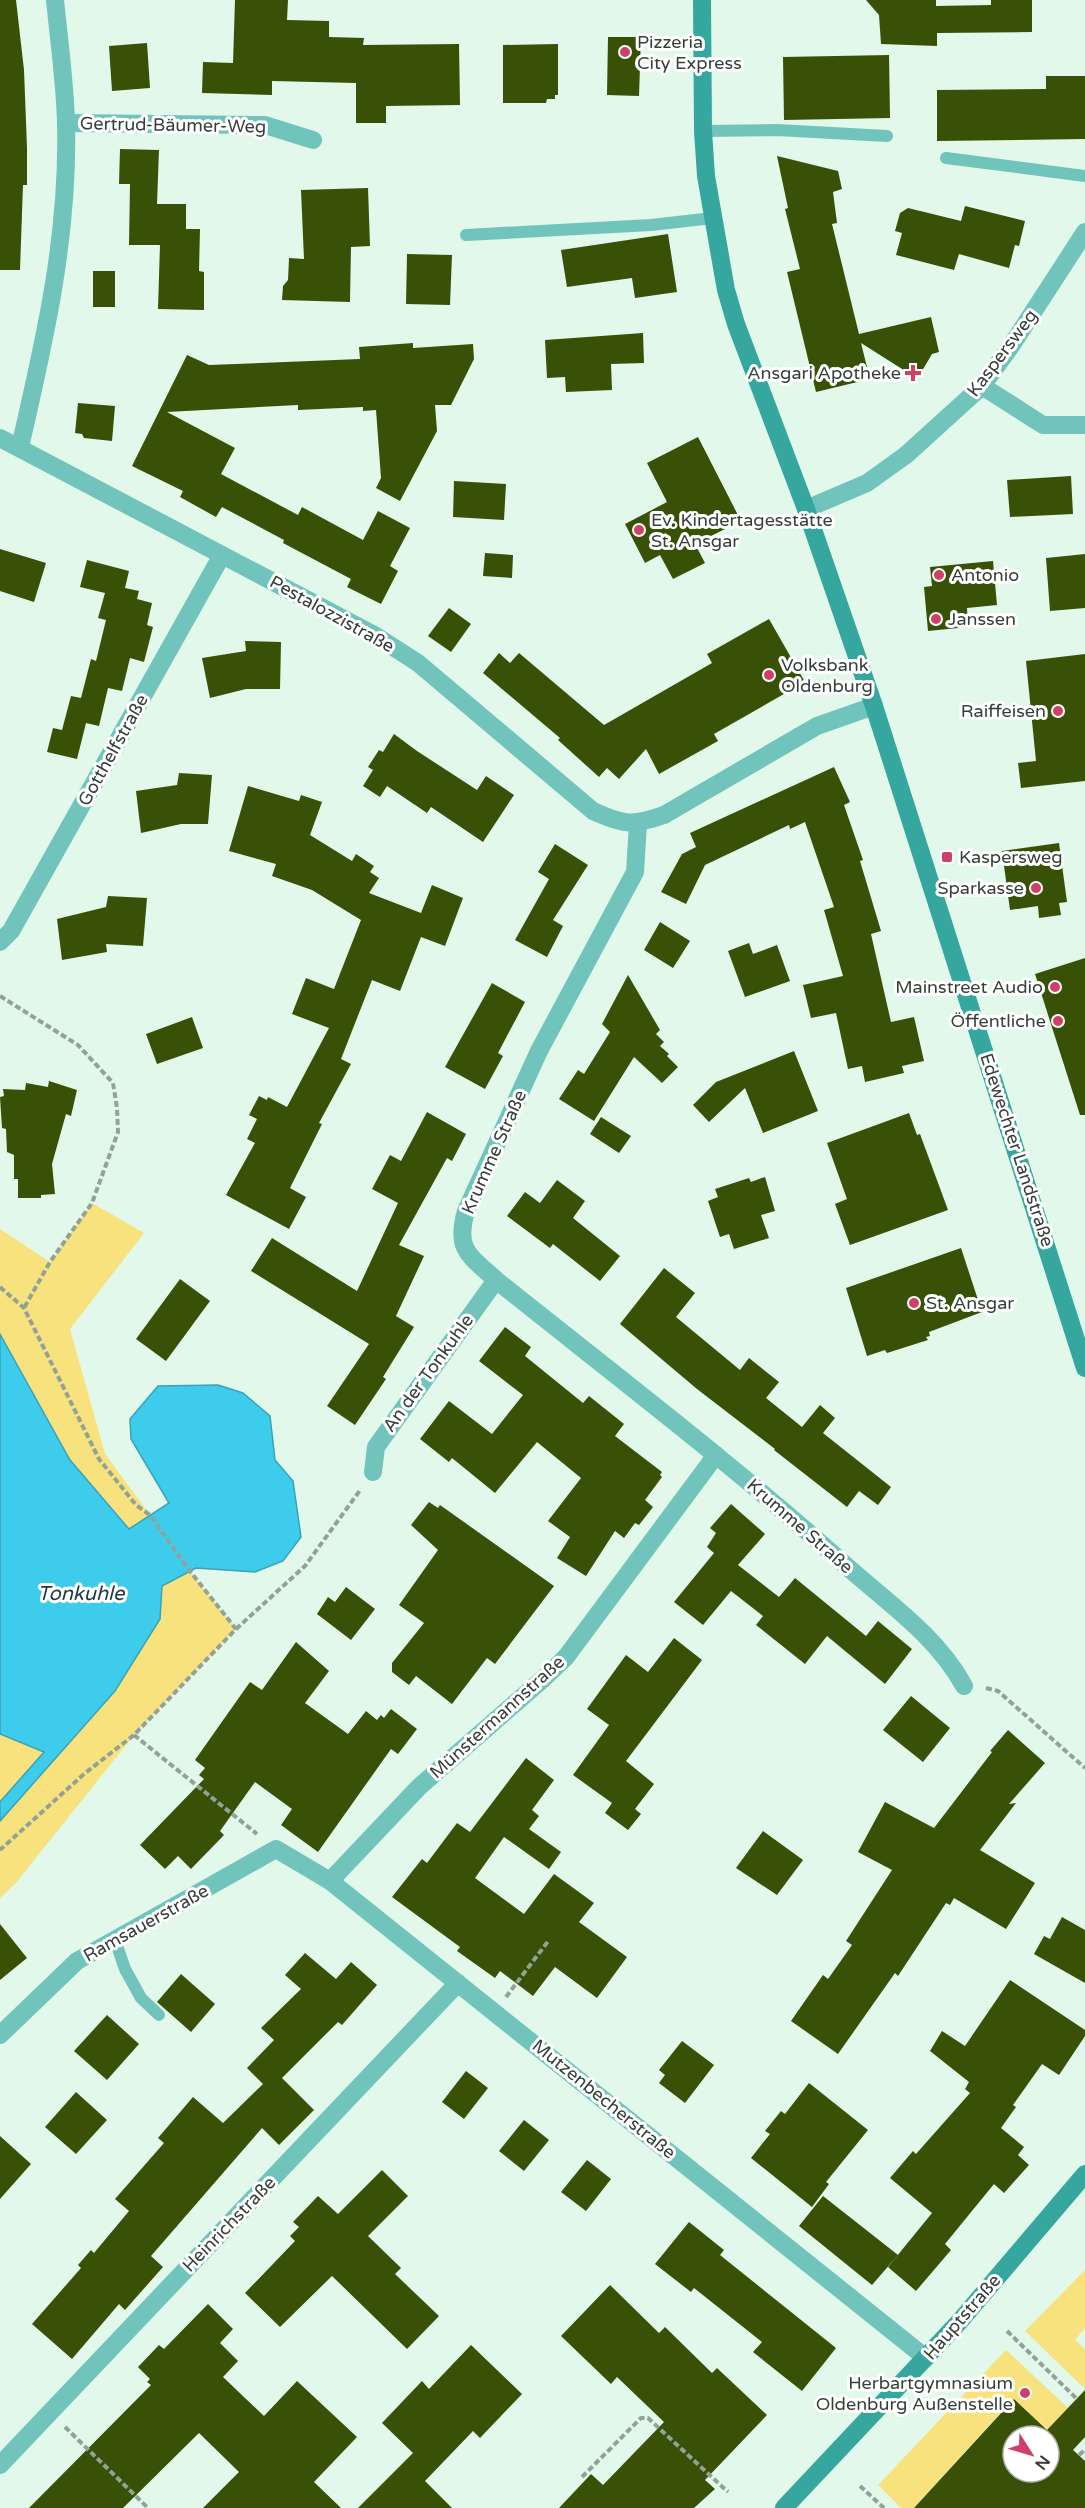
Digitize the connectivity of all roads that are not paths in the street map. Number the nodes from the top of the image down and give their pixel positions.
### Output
1 (55, 0) edge
2 (702, 0) edge
3 (66, 123) junction
4 (703, 131) junction
5 (887, 136) dead end
6 (313, 140) dead end
7 (946, 158) dead end
8 (1085, 176) edge
9 (713, 218) junction
10 (1085, 232) edge
11 (466, 235) dead end
12 (982, 386) junction
13 (1085, 425) edge
14 (0, 438) edge
15 (20, 447) junction
16 (806, 509) junction
17 (222, 555) junction
18 (874, 706) junction
19 (638, 824) junction
20 (0, 942) edge
21 (496, 1280) junction
22 (1085, 1368) edge
23 (716, 1455) junction
24 (374, 1472) road end
25 (964, 1686) road end
26 (276, 1849) joint
27 (330, 1881) junction
28 (115, 1940) junction
29 (458, 1983) junction
30 (159, 2015) dead end
31 (0, 2035) edge
32 (1085, 2174) edge
33 (926, 2358) junction
34 (0, 2465) edge
35 (784, 2508) edge

1 - 3 street
2 - 4 main road, Edewechter Landstraße
3 - 6 street, Gertrud-Bäumer-Weg
3 - 15 street
4 - 5 lane
4 - 9 main road, Edewechter Landstraße
7 - 8 lane
9 - 11 lane
9 - 16 main road, Edewechter Landstraße
10 - 12 street, Kaspersweg
12 - 13 street
12 - 16 street, Kaspersweg
14 - 15 street, Pestalozzistraße
15 - 17 street, Pestalozzistraße
16 - 18 main road, Edewechter Landstraße
17 - 19 street, Pestalozzistraße
17 - 20 street, Gotthelfstraße
18 - 19 street
18 - 22 main road, Edewechter Landstraße
19 - 21 street, Krumme Straße
21 - 23 street, Krumme Straße
21 - 24 street, An der Tonkuhle
23 - 25 street, Krumme Straße
23 - 27 street, Münstermannstraße
26 - 27 street, Mutzenbecherstraße
26 - 28 street, Ramsauerstraße
27 - 29 street, Mutzenbecherstraße
28 - 30 lane
28 - 31 street, Ramsauerstraße
29 - 33 street, Mutzenbecherstraße
29 - 34 street, Heinrichstraße
32 - 33 main road, Hauptstraße
33 - 35 main road, Hauptstraße

